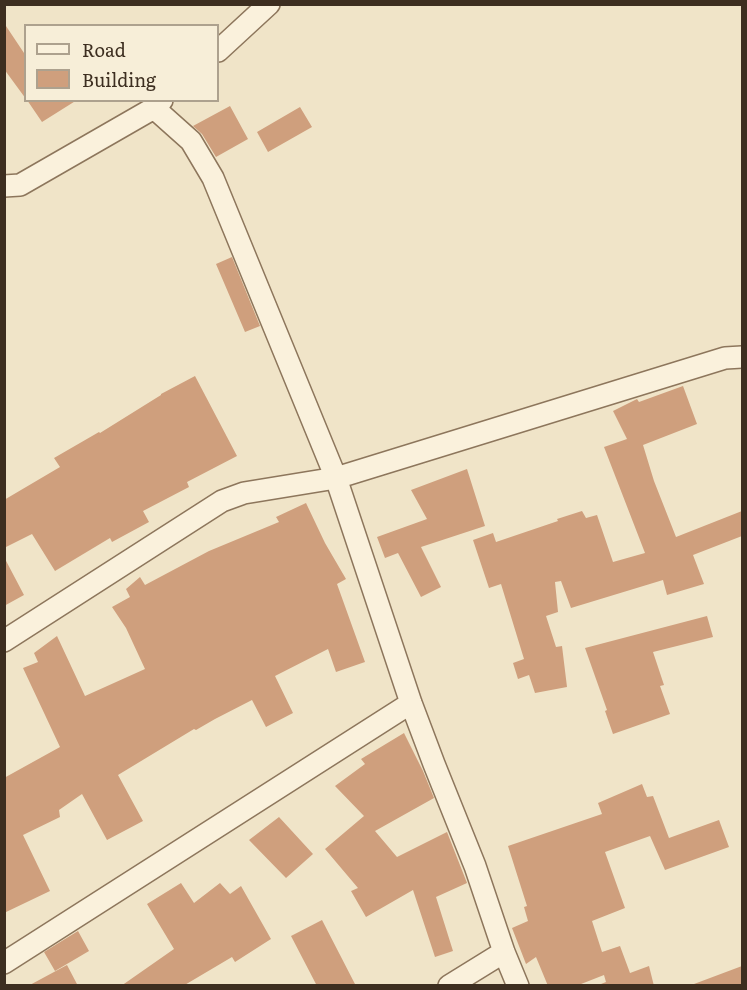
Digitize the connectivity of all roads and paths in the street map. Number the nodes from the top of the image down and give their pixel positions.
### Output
1 (269, 4) edge
2 (219, 50) edge
3 (158, 104) edge
4 (4, 186) edge
5 (742, 357) edge
6 (336, 478) junction
7 (4, 641) edge
8 (411, 703) junction
9 (504, 952) junction
10 (4, 963) edge
11 (449, 986) edge
12 (518, 986) edge

1 - 2 street
3 - 4 street
3 - 6 street
5 - 6 street
6 - 7 street
6 - 8 street
8 - 9 street
8 - 10 street
9 - 11 street
9 - 12 street

